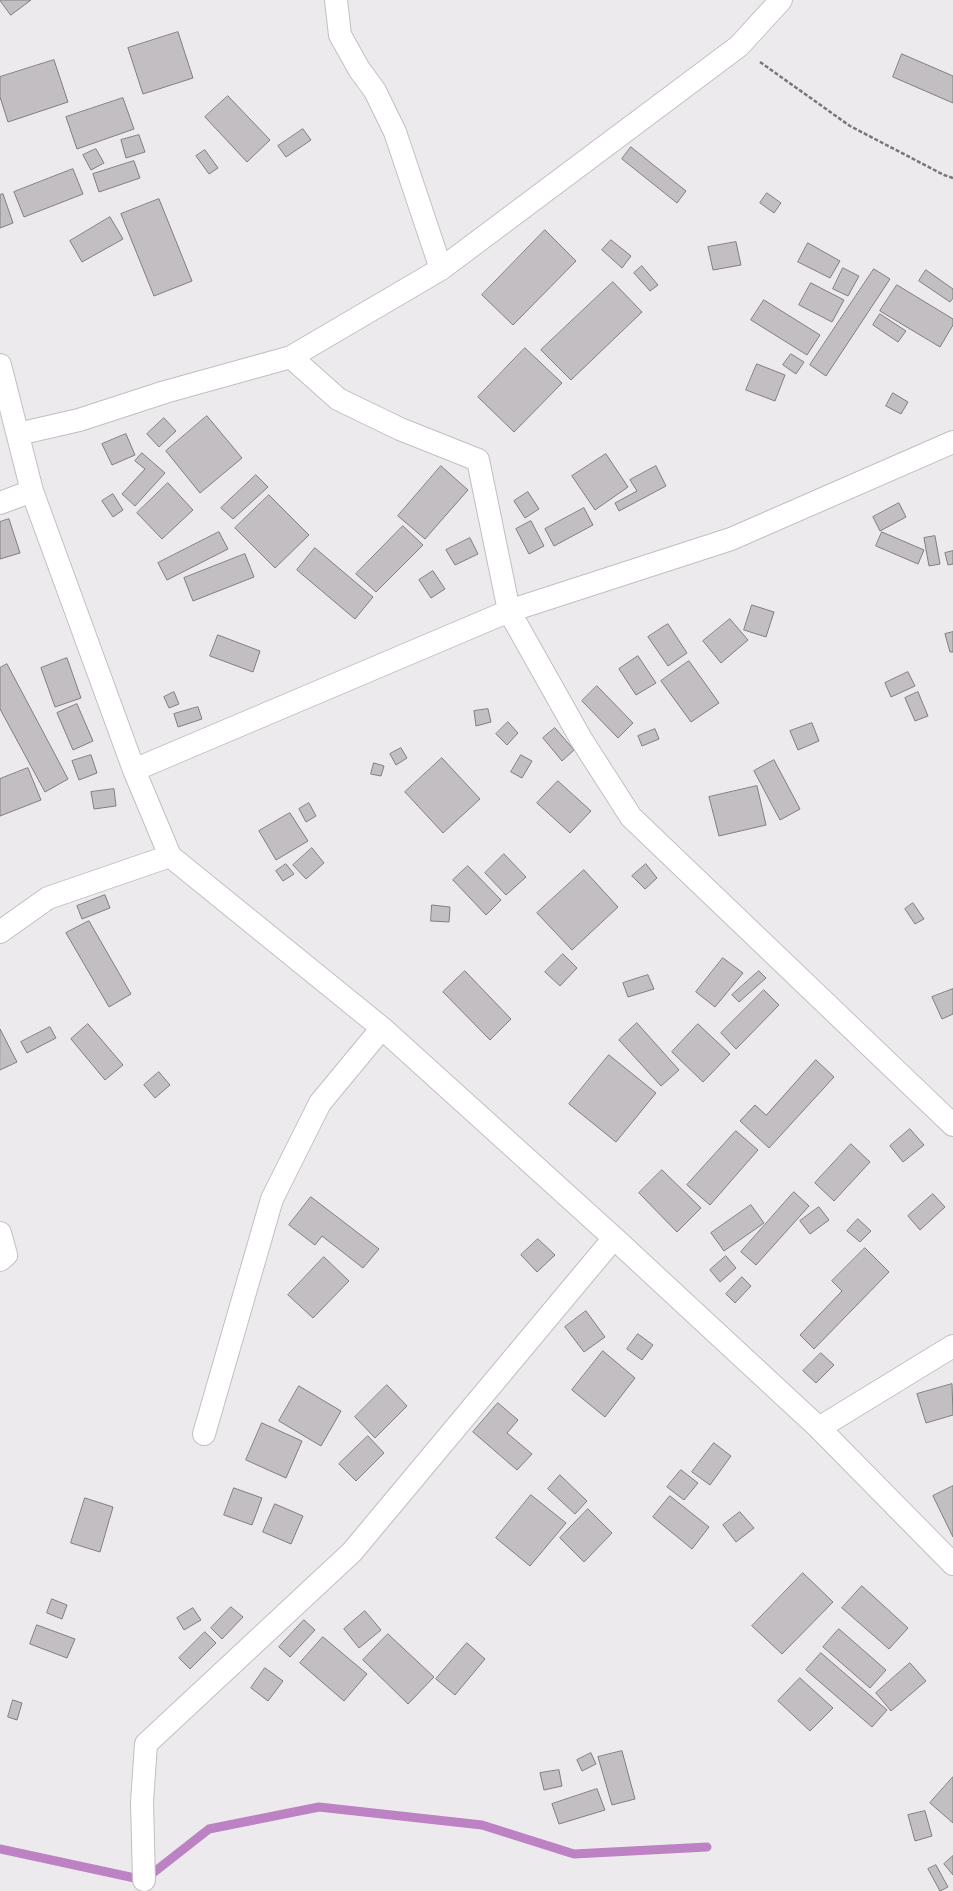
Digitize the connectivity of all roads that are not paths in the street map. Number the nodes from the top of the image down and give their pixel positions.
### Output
1 (336, 0) edge
2 (781, 0) edge
3 (441, 269) junction
4 (291, 357) junction
5 (0, 365) edge
6 (18, 434) junction
7 (953, 442) edge
8 (32, 491) junction
9 (0, 503) edge
10 (509, 611) junction
11 (134, 770) junction
12 (170, 856) junction
13 (0, 932) edge
14 (382, 1028) junction
15 (953, 1125) edge
16 (0, 1233) edge
17 (614, 1238) junction
18 (0, 1260) edge
19 (953, 1346) edge
20 (819, 1428) junction
21 (204, 1434) dead end
22 (953, 1564) edge
23 (144, 1880) dead end

1 - 3 street
2 - 3 street
3 - 4 street
4 - 6 street
4 - 10 street
5 - 6 street
6 - 8 street
7 - 10 street
8 - 9 street
8 - 11 street
10 - 11 street
10 - 15 street
11 - 12 street
12 - 13 street
12 - 14 street
14 - 17 street
14 - 21 street
16 - 18 street
17 - 20 street
17 - 23 street
19 - 20 street
20 - 22 street

